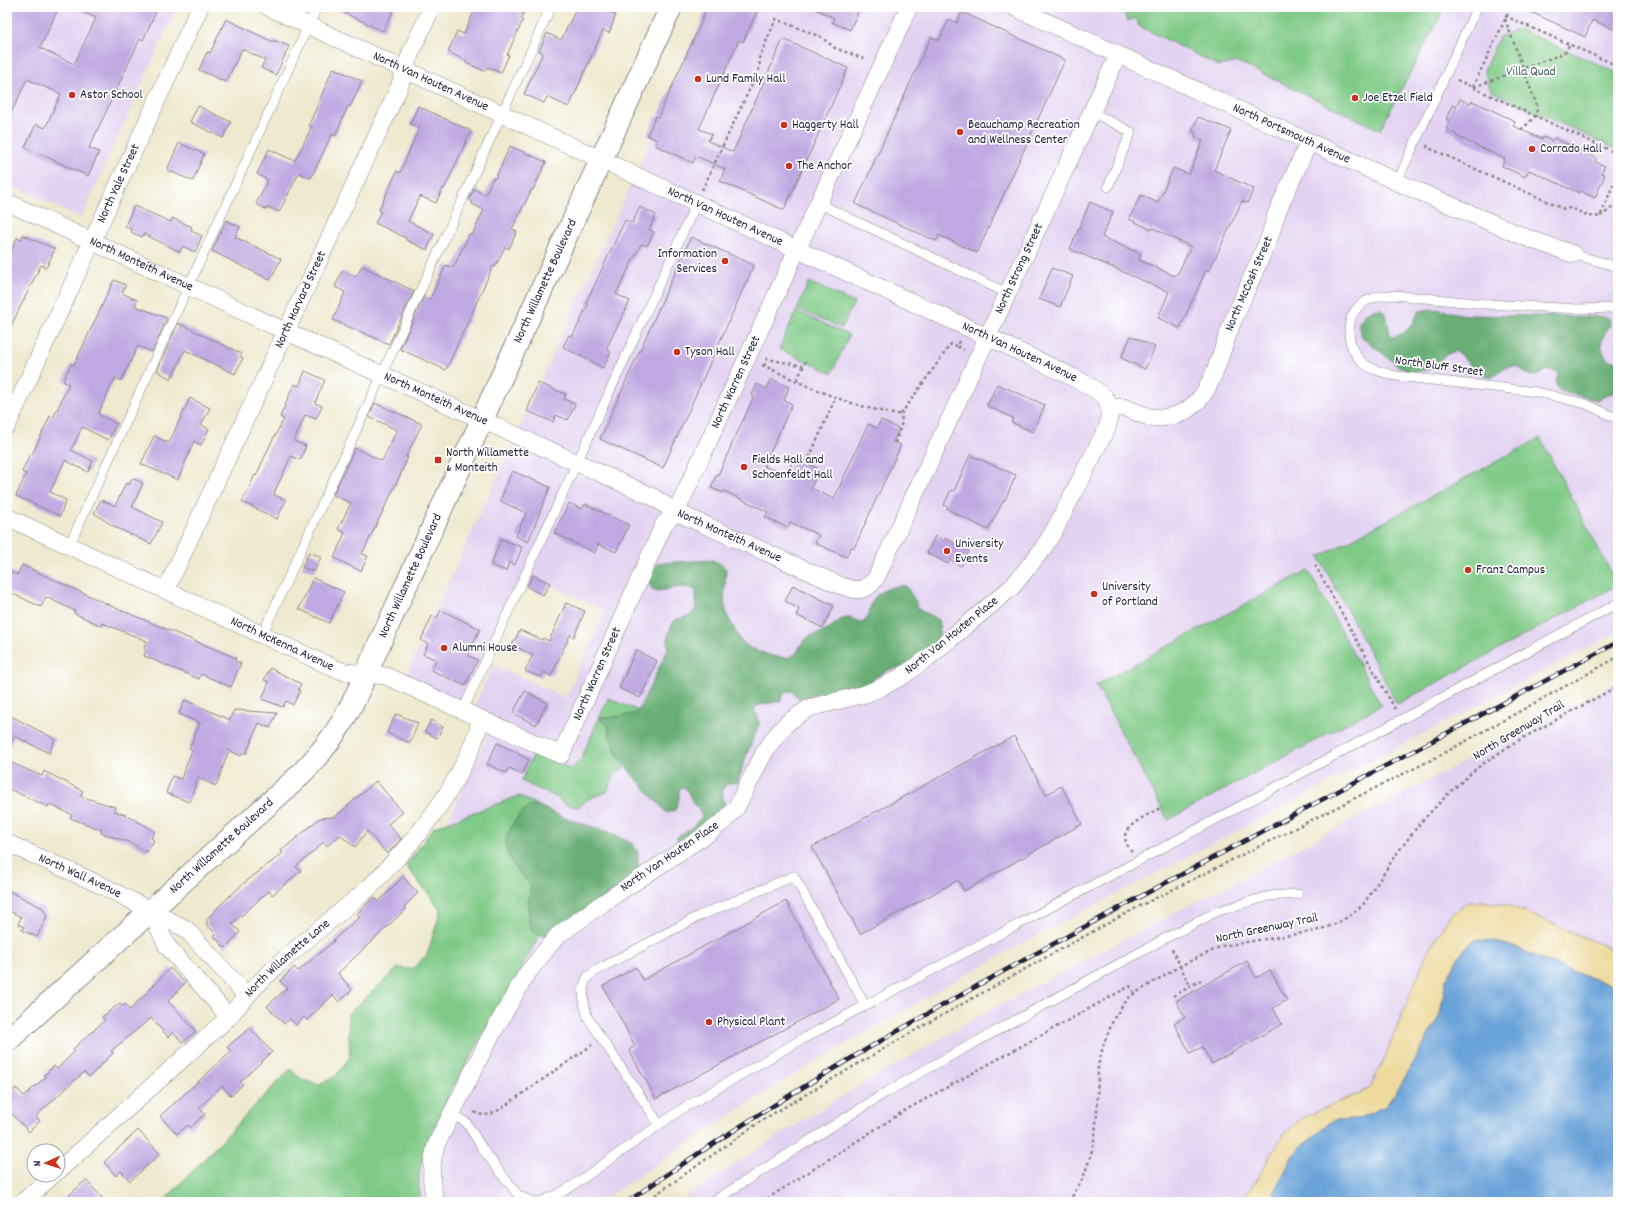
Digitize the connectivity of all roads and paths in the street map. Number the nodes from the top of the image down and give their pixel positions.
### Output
1 (200, 7) edge
2 (268, 7) edge
3 (317, 7) edge
4 (432, 7) edge
5 (551, 7) edge
6 (671, 7) edge
7 (909, 7) edge
8 (1478, 7) edge
9 (1511, 7) edge
10 (1018, 8) edge
11 (1506, 17) junction
12 (308, 26) junction
13 (1569, 45) junction
14 (1118, 55) junction
15 (882, 66) junction
16 (1618, 66) edge
17 (1524, 69) junction
18 (405, 70) junction
19 (1446, 75) junction
20 (1473, 87) junction
21 (1092, 112) junction
22 (502, 114) junction
23 (1536, 116) junction
24 (1521, 130) dead end
25 (1309, 142) junction
26 (1427, 147) dead end
27 (1618, 154) edge
28 (601, 160) junction
29 (1618, 172) edge
30 (1397, 182) junction
31 (1108, 187) dead end
32 (7, 202) edge
33 (818, 203) junction
34 (1618, 203) edge
35 (696, 204) junction
36 (1600, 216) junction
37 (92, 242) junction
38 (796, 250) junction
39 (1573, 254) joint
40 (1618, 267) edge
41 (188, 286) junction
42 (1009, 294) junction
43 (1618, 308) edge
44 (285, 331) junction
45 (988, 337) junction
46 (956, 346) dead end
47 (806, 361) dead end
48 (804, 366) junction
49 (382, 375) junction
50 (797, 380) junction
51 (836, 397) junction
52 (1110, 409) junction
53 (901, 414) junction
54 (1618, 419) edge
55 (482, 420) junction
56 (7, 426) edge
57 (895, 443) dead end
58 (576, 462) junction
59 (807, 463) dead end
60 (676, 512) junction
61 (7, 517) edge
62 (69, 546) junction
63 (1315, 565) dead end
64 (866, 589) joint
65 (166, 590) junction
66 (1618, 604) edge
67 (262, 634) junction
68 (1618, 656) edge
69 (366, 673) junction
70 (1618, 686) edge
71 (462, 710) junction
72 (481, 719) junction
73 (1401, 720) junction
74 (561, 755) joint
75 (1162, 808) dead end
76 (7, 843) edge
77 (1138, 861) junction
78 (1298, 894) dead end
79 (151, 911) junction
80 (1166, 938) junction
81 (1180, 966) junction
82 (1201, 980) dead end
83 (1190, 986) junction
84 (1134, 993) junction
85 (246, 996) junction
86 (1173, 996) dead end
87 (865, 1006) junction
88 (229, 1017) junction
89 (601, 1038) junction
90 (7, 1041) edge
91 (454, 1109) junction
92 (659, 1124) junction
93 (66, 1164) edge
94 (44, 1183) edge
95 (23, 1202) edge
96 (436, 1202) edge
97 (645, 1202) edge
98 (712, 1202) edge
99 (762, 1202) edge
100 (1069, 1202) edge

1 - 37 street, North Yale Street
2 - 12 street, North Van Houten Avenue
3 - 12 lane
4 - 18 street, North Harvard Street
5 - 22 lane
6 - 28 main road, North Willamette Boulevard
7 - 15 street, North Warren Street
8 - 19 lane
9 - 11 path
10 - 14 street, North Portsmouth Avenue
11 - 13 path
11 - 17 path
11 - 20 path
12 - 18 street, North Van Houten Avenue
12 - 41 lane
13 - 16 path
13 - 17 path
14 - 21 street, North Strong Street
14 - 25 street, North Portsmouth Avenue
15 - 33 street, North Warren Street
15 - 35 path
17 - 20 path
17 - 23 path
18 - 22 street, North Van Houten Avenue
18 - 44 street, North Harvard Street
19 - 20 path
19 - 30 lane
20 - 23 path
21 - 31 lane
21 - 42 street, North Strong Street
22 - 28 street, North Van Houten Avenue
22 - 49 lane
23 - 24 path
23 - 27 path
25 - 30 street, North Portsmouth Avenue
25 - 52 street, North McCosh Street
26 - 36 path
28 - 35 street, North Van Houten Avenue
28 - 55 main road, North Willamette Boulevard
29 - 36 path
30 - 39 street, North Portsmouth Avenue
32 - 37 street, North Monteith Avenue
33 - 38 street, North Warren Street
33 - 42 lane
34 - 36 path
35 - 38 street, North Van Houten Avenue
35 - 58 lane
37 - 41 street, North Monteith Avenue
37 - 56 street, North Yale Street
38 - 45 street, North Van Houten Avenue
38 - 60 street, North Warren Street
39 - 40 lane
41 - 44 street, North Monteith Avenue
41 - 62 lane
42 - 45 street, North Strong Street
43 - 54 lane, North Bluff Street
44 - 49 street, North Monteith Avenue
44 - 65 street, North Harvard Street
45 - 52 street, North Van Houten Avenue
45 - 64 street, North Strong Street
46 - 53 path
47 - 48 path
48 - 50 path
48 - 50 path
49 - 55 street, North Monteith Avenue
49 - 67 lane
50 - 51 path
51 - 53 path
51 - 59 path
52 - 91 street, North Van Houten Place
53 - 57 path
55 - 58 street, North Monteith Avenue
55 - 69 main road, North Willamette Boulevard
58 - 60 street, North Monteith Avenue
58 - 71 lane
60 - 64 street, North Monteith Avenue
60 - 74 street, North Warren Street
61 - 62 street, North McKenna Avenue
62 - 65 street, North McKenna Avenue
63 - 73 path
65 - 67 street, North McKenna Avenue
66 - 73 lane
67 - 69 street, North McKenna Avenue
68 - 97 path
69 - 71 street, North McKenna Avenue
69 - 79 main road, North Willamette Boulevard
70 - 81 path, North Greenway Trail
71 - 72 street, North McKenna Avenue
72 - 74 street, North McKenna Avenue
72 - 85 street, North Willamette Lane
73 - 77 lane
75 - 77 path
76 - 79 street, North Wall Avenue
77 - 87 lane
78 - 80 lane
79 - 85 street, North Wall Avenue
79 - 88 street
79 - 90 main road, North Willamette Boulevard
80 - 81 path
80 - 98 lane
81 - 83 path
81 - 84 path, North Greenway Trail
82 - 83 path
83 - 86 path
84 - 99 path
84 - 100 path, North Greenway Trail
85 - 88 street, North Willamette Lane
87 - 89 lane
87 - 92 lane
88 - 93 street, North Willamette Lane
89 - 91 path
89 - 92 lane
91 - 92 lane
91 - 96 street, North Van Houten Place
94 - 95 street

